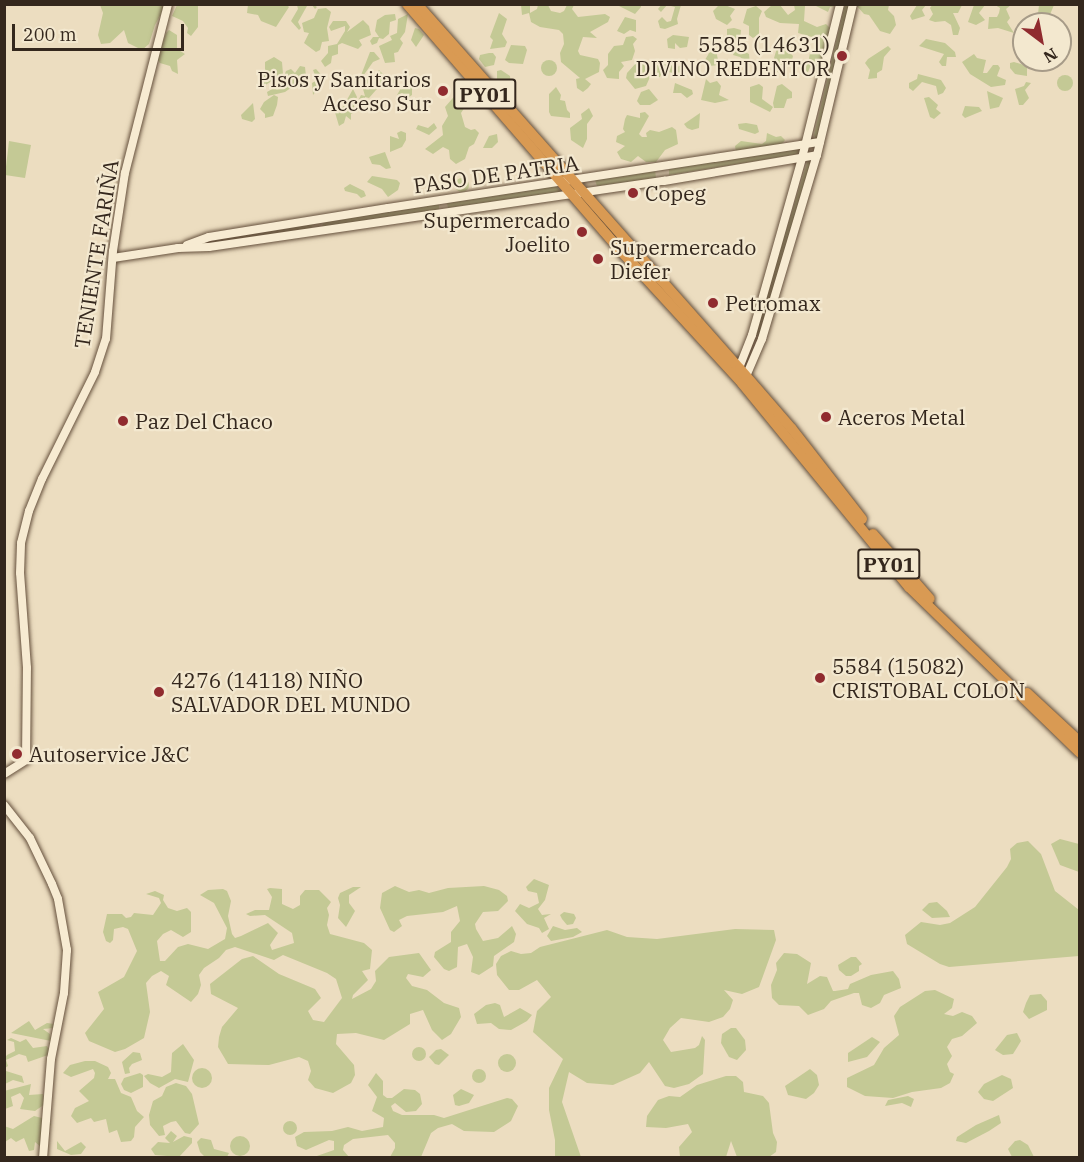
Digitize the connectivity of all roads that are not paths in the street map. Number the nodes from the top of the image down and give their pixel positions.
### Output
1 (168, 4) edge
2 (407, 4) edge
3 (417, 4) edge
4 (840, 4) edge
5 (853, 4) edge
6 (820, 142) junction
7 (806, 144) junction
8 (817, 155) junction
9 (802, 158) junction
10 (666, 166) junction
11 (651, 168) junction
12 (670, 180) junction
13 (653, 182) junction
14 (577, 188) junction
15 (178, 248) junction
16 (113, 258) junction
17 (739, 373) junction
18 (1080, 742) edge
19 (1080, 753) edge
20 (4, 774) edge
21 (4, 805) edge
22 (43, 1158) edge

1 - 16 street, TENIENTE FARIÑA
2 - 14 highway, PY01
3 - 14 highway, PY01
4 - 7 street
5 - 6 street
6 - 7 street, PASO DE PATRIA
6 - 8 street
7 - 9 street
7 - 10 street, PASO DE PATRIA
8 - 9 street, PASO DE PATRIA
8 - 17 street
9 - 12 street, PASO DE PATRIA
9 - 17 street
10 - 11 street, PASO DE PATRIA
10 - 12 street
11 - 13 street
11 - 14 street, PASO DE PATRIA
12 - 13 street, PASO DE PATRIA
13 - 14 street, PASO DE PATRIA
14 - 15 street, PASO DE PATRIA
14 - 15 street, PASO DE PATRIA
14 - 17 highway, PY01
15 - 16 street, PASO DE PATRIA
16 - 20 street, TENIENTE FARIÑA
17 - 18 highway, PY01
17 - 19 highway, PY01
21 - 22 street

